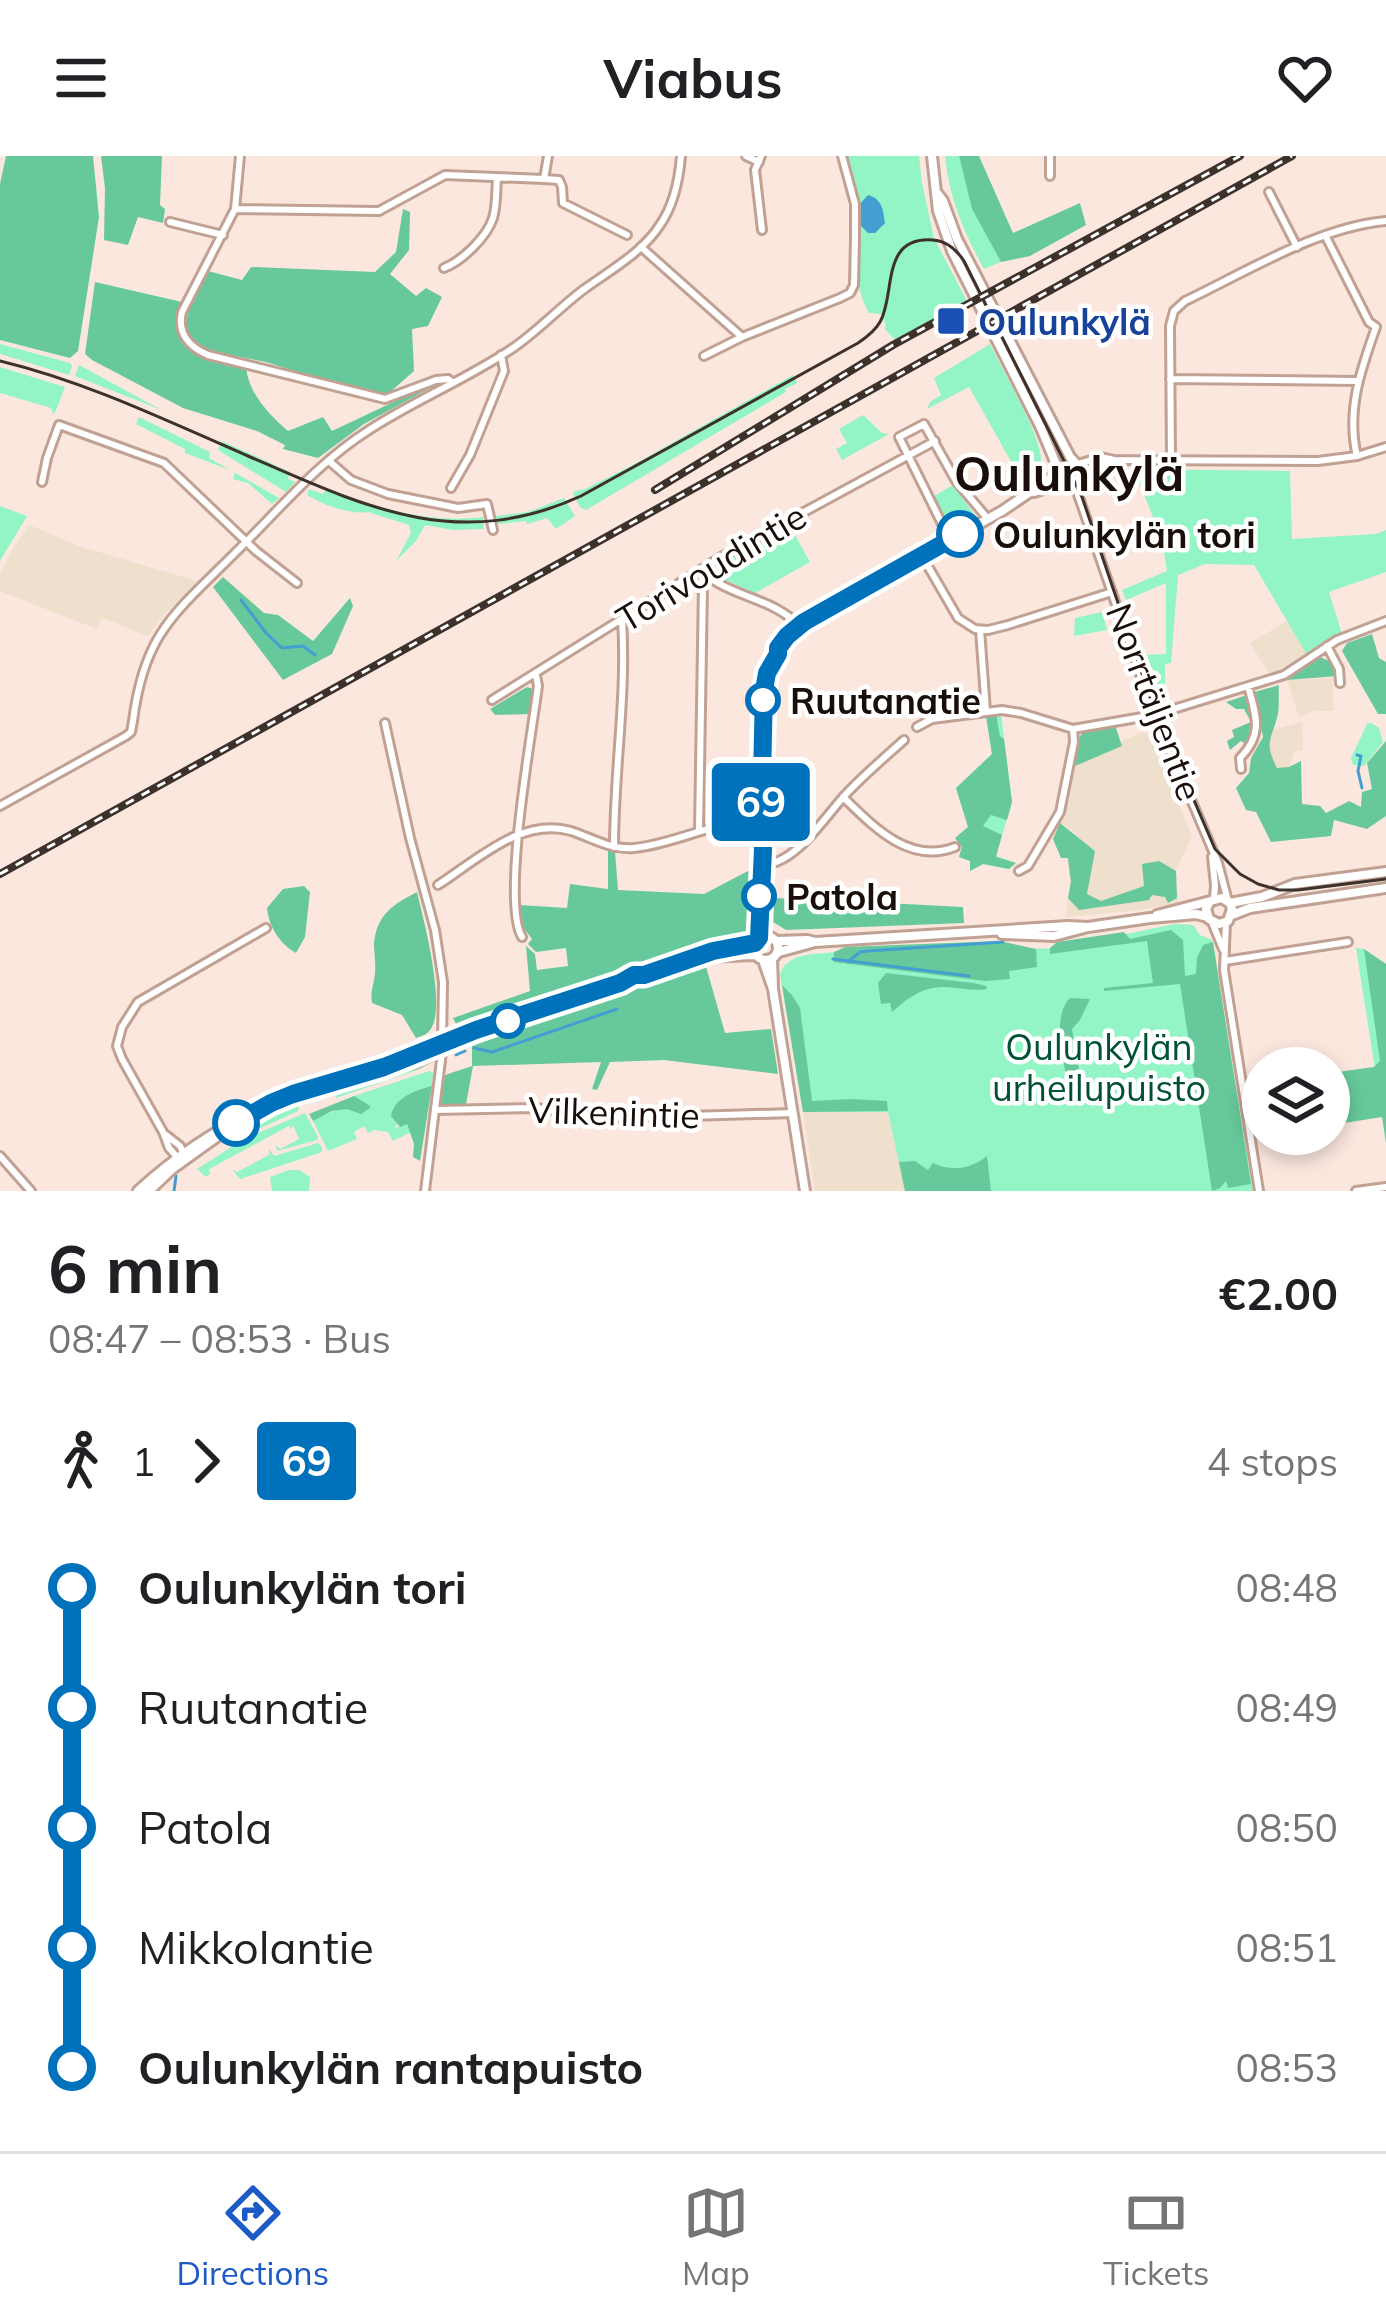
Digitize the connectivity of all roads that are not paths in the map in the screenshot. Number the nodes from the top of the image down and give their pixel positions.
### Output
1 (240, 156) edge
2 (548, 156) edge
3 (681, 156) edge
4 (746, 156) edge
5 (842, 156) edge
6 (932, 156) edge
7 (1050, 156) edge
8 (760, 159) edge
9 (1051, 176) dead end
10 (497, 177) junction
11 (544, 179) junction
12 (1269, 191) dead end
13 (937, 193) junction
14 (235, 209) junction
15 (1386, 221) edge
16 (170, 222) dead end
17 (762, 230) dead end
18 (223, 235) junction
19 (627, 235) dead end
20 (1325, 235) junction
21 (641, 247) junction
22 (1297, 247) junction
23 (444, 268) dead end
24 (1381, 327) edge
25 (742, 337) junction
26 (501, 356) junction
27 (704, 356) dead end
28 (1170, 379) junction
29 (1358, 381) junction
30 (452, 382) junction
31 (934, 441) junction
32 (1386, 447) edge
33 (908, 455) junction
34 (1357, 456) junction
35 (328, 460) junction
36 (1171, 460) junction
37 (1077, 466) junction
38 (1064, 477) junction
39 (42, 482) dead end
40 (451, 488) dead end
41 (988, 519) junction
42 (493, 530) dead end
43 (950, 540) junction
44 (246, 542) junction
45 (922, 556) junction
46 (700, 569) junction
47 (297, 583) dead end
48 (1112, 592) junction
49 (622, 619) junction
50 (1386, 621) edge
51 (801, 624) junction
52 (980, 630) junction
53 (1327, 646) junction
54 (536, 676) junction
55 (1340, 682) dead end
56 (1247, 686) junction
57 (492, 700) dead end
58 (986, 711) junction
59 (1154, 715) junction
60 (385, 723) dead end
61 (917, 727) dead end
62 (1073, 729) junction
63 (904, 740) dead end
64 (1241, 769) dead end
65 (843, 797) junction
66 (0, 806) edge
67 (761, 822) junction
68 (699, 830) junction
69 (518, 833) junction
70 (614, 847) junction
71 (955, 847) dead end
72 (1213, 854) junction
73 (761, 865) junction
74 (1019, 871) dead end
75 (1386, 872) edge
76 (438, 885) dead end
77 (1386, 888) edge
78 (1211, 901) junction
79 (1229, 902) junction
80 (1150, 918) junction
81 (1229, 919) junction
82 (1210, 920) junction
83 (266, 928) dead end
84 (522, 937) dead end
85 (765, 939) junction
86 (815, 942) junction
87 (1348, 942) dead end
88 (1223, 949) junction
89 (701, 957) junction
90 (767, 957) junction
91 (1225, 962) junction
92 (442, 1048) junction
93 (435, 1111) junction
94 (793, 1113) junction
95 (0, 1156) edge
96 (182, 1156) junction
97 (1386, 1186) edge
98 (31, 1191) edge
99 (138, 1191) edge
100 (149, 1191) edge
101 (425, 1191) edge
102 (435, 1191) edge
103 (805, 1191) edge
104 (1259, 1191) edge
105 (1356, 1191) edge

1 - 14 street
2 - 11 street
3 - 21 street
4 - 8 street
5 - 25 street
6 - 13 main road
7 - 9 street
8 - 17 street
10 - 11 street
10 - 14 street
10 - 23 street
11 - 19 street
12 - 22 street
13 - 37 main road
13 - 38 main road
14 - 18 street
15 - 20 street
16 - 18 street
18 - 30 street
20 - 22 street
20 - 24 street
21 - 25 street
21 - 26 street
22 - 28 street
24 - 29 street
25 - 27 street
26 - 30 street
26 - 40 street
28 - 29 street
28 - 36 street
29 - 34 street
30 - 35 street
31 - 33 street, Torivoudintie
31 - 33 street
31 - 41 street
32 - 34 street
33 - 43 street
33 - 46 street, Torivoudintie
34 - 36 street
35 - 42 street
35 - 44 street
36 - 37 street
37 - 38 main road
37 - 38 main road
38 - 41 main road
38 - 48 street, Norrtäljentie
39 - 44 street
41 - 43 main road
43 - 45 main road
44 - 47 street
44 - 66 street
45 - 51 main road
45 - 52 street
46 - 49 street, Torivoudintie
46 - 51 street
46 - 68 street
48 - 52 street
48 - 59 street, Norrtäljentie
49 - 54 street, Torivoudintie
49 - 70 street
50 - 53 street
51 - 67 main road
52 - 58 street
53 - 55 street
53 - 56 street
54 - 57 street, Torivoudintie
54 - 69 street
56 - 59 street
56 - 64 street
58 - 61 street
58 - 62 street
59 - 62 street
59 - 72 street, Norrtäljentie
60 - 92 street
62 - 74 street
63 - 65 street
65 - 71 street
65 - 73 street
67 - 68 street
67 - 73 main road
68 - 70 street
69 - 70 street
69 - 76 street
69 - 84 street
72 - 78 street, Norrtäljentie
72 - 79 street, Norrtäljentie
73 - 85 main road
75 - 79 main road
77 - 81 main road
78 - 79 main road
78 - 80 main road
78 - 82 main road
79 - 81 main road
80 - 82 main road
80 - 86 main road
81 - 82 main road
81 - 88 street
82 - 88 street
83 - 96 street
85 - 86 main road
85 - 89 main road
85 - 90 main road
85 - 90 main road
86 - 90 main road
87 - 91 street
88 - 91 street
89 - 90 main road
89 - 92 main road
90 - 94 main road
91 - 104 street
92 - 93 street
92 - 96 main road
93 - 94 street, Vilkenintie
93 - 101 street
94 - 103 main road
95 - 98 street
96 - 99 main road
96 - 100 main road
97 - 105 street
101 - 102 street

